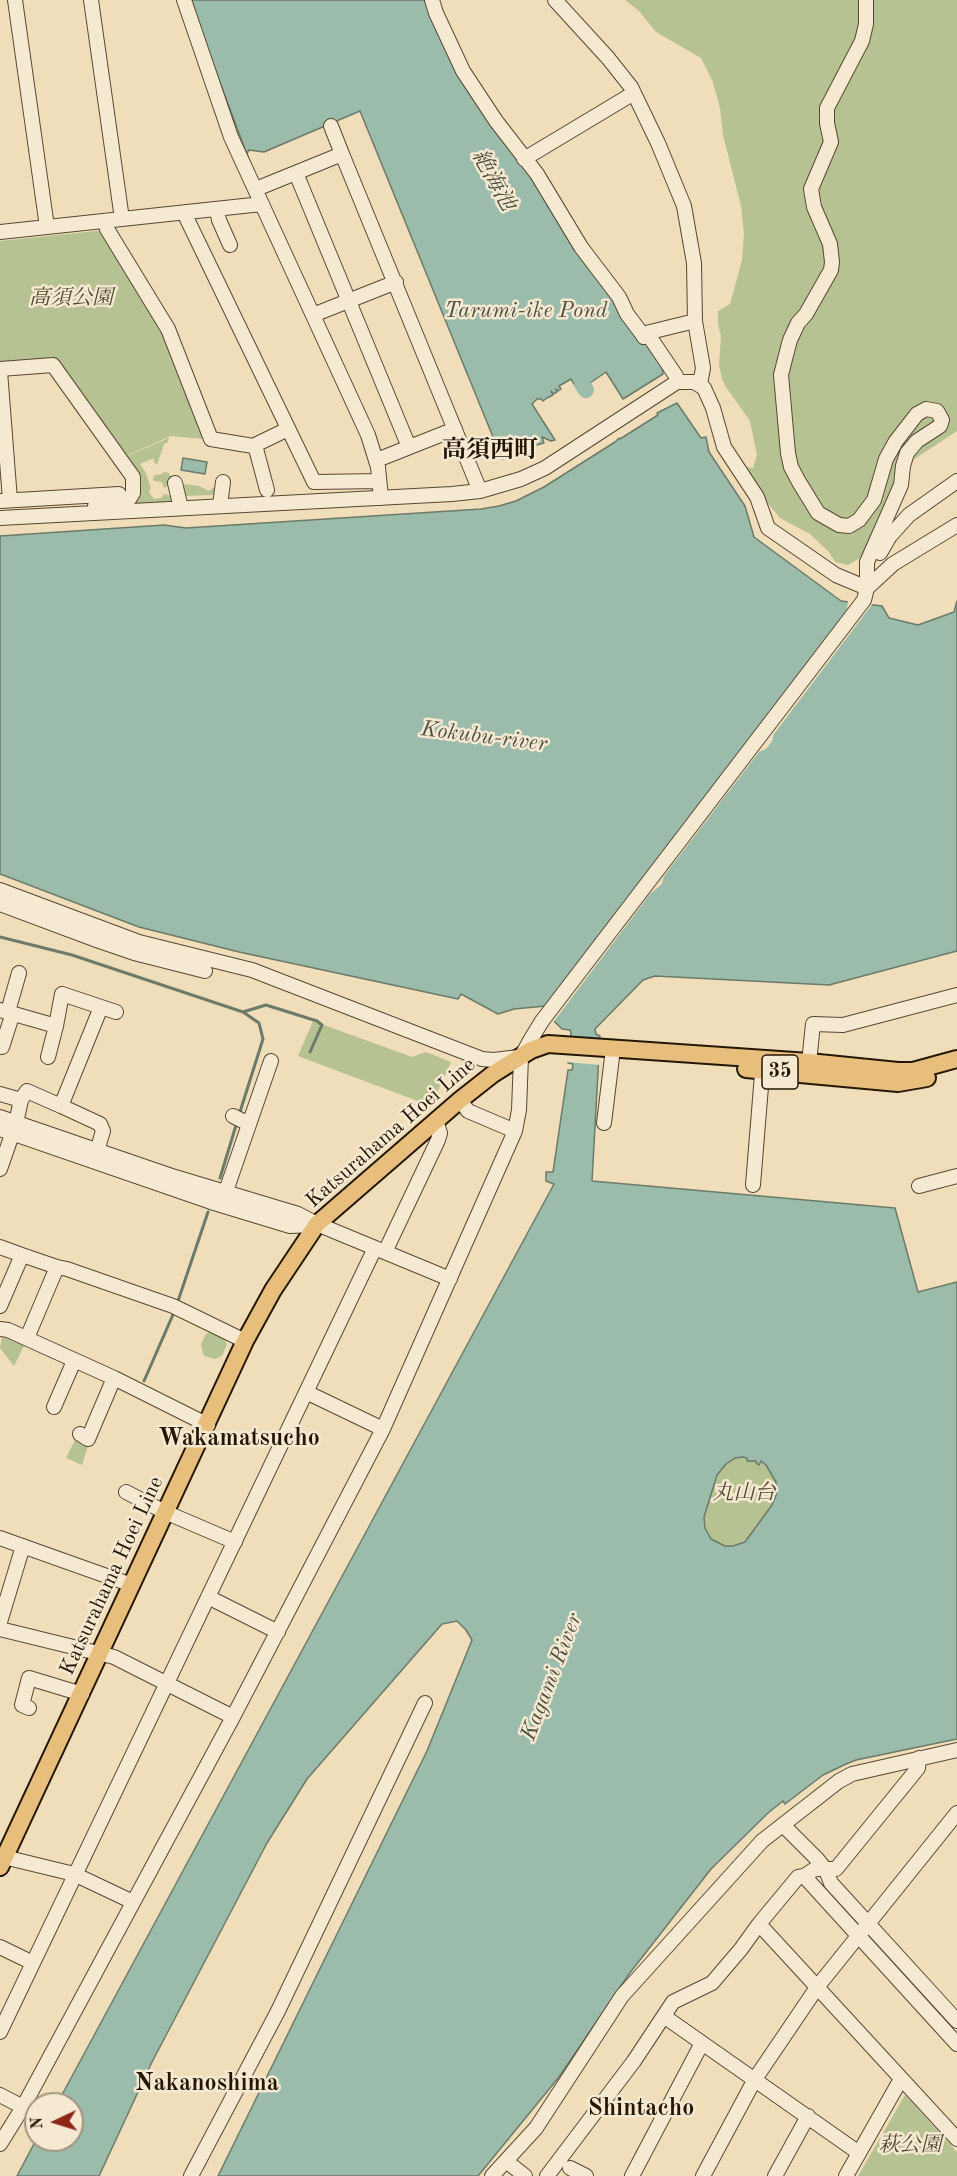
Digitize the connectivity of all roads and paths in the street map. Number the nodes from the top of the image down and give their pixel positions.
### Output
1 (15, 0) edge
2 (91, 0) edge
3 (184, 0) edge
4 (432, 0) edge
5 (555, 0) edge
6 (866, 0) edge
7 (634, 93) junction
8 (331, 126) dead end
9 (342, 154) junction
10 (524, 159) junction
11 (296, 173) junction
12 (256, 189) junction
13 (262, 204) junction
14 (217, 209) junction
15 (186, 212) junction
16 (122, 219) junction
17 (105, 221) junction
18 (47, 227) junction
19 (0, 232) edge
20 (230, 245) dead end
21 (694, 263) junction
22 (709, 264) dead end
23 (396, 282) junction
24 (349, 301) junction
25 (313, 315) junction
26 (695, 321) junction
27 (642, 334) junction
28 (0, 370) edge
29 (676, 376) dead end
30 (700, 384) junction
31 (288, 429) junction
32 (455, 429) junction
33 (255, 445) junction
34 (409, 447) junction
35 (376, 460) junction
36 (379, 480) junction
37 (957, 481) edge
38 (223, 482) dead end
39 (175, 483) dead end
40 (267, 490) dead end
41 (480, 491) junction
42 (133, 493) junction
43 (381, 498) junction
44 (5, 501) edge
45 (220, 505) junction
46 (181, 508) junction
47 (69, 515) junction
48 (0, 518) edge
49 (957, 525) edge
50 (894, 531) junction
51 (909, 554) junction
52 (867, 573) junction
53 (865, 594) junction
54 (0, 890) edge
55 (0, 904) edge
56 (205, 971) dead end
57 (19, 973) dead end
58 (957, 995) edge
59 (101, 1007) junction
60 (5, 1012) edge
61 (116, 1012) dead end
62 (56, 1026) junction
63 (2, 1047) dead end
64 (607, 1052) junction
65 (48, 1057) dead end
66 (521, 1057) junction
67 (957, 1060) edge
68 (271, 1061) dead end
69 (763, 1065) junction
70 (808, 1068) junction
71 (957, 1070) edge
72 (0, 1094) edge
73 (21, 1100) junction
74 (460, 1100) junction
75 (61, 1106) junction
76 (233, 1116) dead end
77 (0, 1117) edge
78 (436, 1120) junction
79 (604, 1123) dead end
80 (249, 1124) junction
81 (9, 1128) edge
82 (515, 1131) junction
83 (97, 1151) junction
84 (0, 1168) edge
85 (957, 1176) edge
86 (753, 1185) dead end
87 (920, 1186) dead end
88 (226, 1191) junction
89 (317, 1224) junction
90 (0, 1247) edge
91 (380, 1250) junction
92 (22, 1255) junction
93 (57, 1267) junction
94 (450, 1279) junction
95 (0, 1306) edge
96 (0, 1329) edge
97 (27, 1338) junction
98 (245, 1341) junction
99 (74, 1361) junction
100 (114, 1378) junction
101 (306, 1392) junction
102 (54, 1407) dead end
103 (208, 1425) junction
104 (383, 1429) junction
105 (80, 1434) dead end
106 (126, 1492) dead end
107 (165, 1512) junction
108 (0, 1538) edge
109 (235, 1542) junction
110 (23, 1546) junction
111 (132, 1585) junction
112 (208, 1597) junction
113 (0, 1622) edge
114 (0, 1629) edge
115 (278, 1632) junction
116 (101, 1654) junction
117 (166, 1683) junction
118 (82, 1694) junction
119 (425, 1703) dead end
120 (29, 1708) dead end
121 (233, 1717) junction
122 (957, 1750) edge
123 (920, 1758) junction
124 (957, 1813) edge
125 (783, 1825) junction
126 (2, 1860) edge
127 (826, 1870) junction
128 (74, 1874) junction
129 (804, 1876) junction
130 (133, 1902) junction
131 (759, 1924) junction
132 (868, 1924) junction
133 (858, 1936) junction
134 (0, 1947) edge
135 (33, 1963) junction
136 (818, 1986) junction
137 (954, 2013) edge
138 (665, 2017) junction
139 (0, 2032) edge
140 (702, 2043) junction
141 (957, 2044) edge
142 (755, 2079) junction
143 (901, 2079) junction
144 (0, 2095) edge
145 (23, 2107) junction
146 (808, 2116) junction
147 (957, 2139) edge
148 (0, 2144) edge
149 (859, 2152) junction
150 (506, 2161) junction
151 (570, 2168) dead end
152 (191, 2176) edge
153 (492, 2176) edge
154 (525, 2176) edge
155 (547, 2176) edge
156 (586, 2176) edge
157 (632, 2176) edge
158 (703, 2176) edge
159 (775, 2176) edge
160 (846, 2176) edge

1 - 18 street
2 - 16 street
3 - 12 street
4 - 10 street
5 - 7 street
6 - 52 street
7 - 10 street
7 - 21 street
8 - 9 street
9 - 11 street
9 - 23 street
10 - 27 street
11 - 12 street
11 - 24 street
12 - 13 street
13 - 14 street
13 - 25 street
14 - 15 street
14 - 20 street
15 - 16 street
15 - 31 street
16 - 17 street
17 - 18 street
17 - 33 street
18 - 19 street
21 - 22 street
21 - 26 street
23 - 24 street
23 - 32 street
24 - 25 street
24 - 34 street
25 - 35 street
26 - 27 street
26 - 30 street
27 - 29 street
28 - 42 street
28 - 44 street
30 - 41 street
30 - 53 street
31 - 33 street
31 - 36 street
32 - 34 street
32 - 41 street
33 - 40 street
34 - 35 street
35 - 36 street
36 - 43 street
37 - 50 street
38 - 45 street
39 - 46 street
41 - 43 street
42 - 44 street
42 - 47 street
43 - 45 street
45 - 46 street
46 - 47 street
47 - 48 street
49 - 51 street
50 - 51 street
50 - 52 street
51 - 53 street
52 - 53 street
53 - 66 street
54 - 66 street
55 - 56 street
57 - 60 street
58 - 70 street
59 - 61 street
59 - 62 street
59 - 75 street
60 - 62 street
60 - 63 street
62 - 65 street
64 - 66 main road, Katsurahama Hoei Line / 35
64 - 69 main road, Katsurahama Hoei Line / 35
64 - 79 street
66 - 74 main road, Katsurahama Hoei Line / 35
66 - 82 street
67 - 70 main road, Katsurahama Hoei Line / 35
68 - 80 street
69 - 70 main road, Katsurahama Hoei Line / 35
69 - 86 street
70 - 71 main road, Katsurahama Hoei Line / 35
72 - 73 street
73 - 75 street
73 - 81 street
74 - 78 main road, Katsurahama Hoei Line / 35
74 - 82 street
75 - 83 street
76 - 80 street
77 - 81 street
78 - 89 main road, Katsurahama Hoei Line / 35
78 - 91 street
80 - 88 street
81 - 83 street
81 - 84 street
81 - 89 street
82 - 94 street
83 - 88 street
85 - 87 street
88 - 89 street
89 - 91 street
89 - 98 main road, Katsurahama Hoei Line / 35
90 - 92 street
91 - 94 street
91 - 101 street
92 - 93 street
92 - 95 street
93 - 97 street
93 - 98 street
94 - 104 street
96 - 97 street
97 - 99 street
98 - 103 main road, Katsurahama Hoei Line / 35
99 - 100 street
99 - 102 street
100 - 103 street
100 - 105 street
101 - 104 street
101 - 109 street
103 - 107 main road, Katsurahama Hoei Line / 35
104 - 115 street
106 - 107 street
107 - 109 street
107 - 111 main road, Katsurahama Hoei Line / 35
108 - 110 street
109 - 112 street
110 - 111 street
110 - 113 street
111 - 116 main road, Katsurahama Hoei Line / 35
112 - 115 street
112 - 117 street
114 - 116 street
115 - 121 street
116 - 117 street
116 - 118 main road, Katsurahama Hoei Line / 35
117 - 121 street
117 - 128 street
118 - 120 street
118 - 126 main road, Katsurahama Hoei Line / 35
119 - 152 street
121 - 130 street
122 - 123 street
123 - 125 street
123 - 127 street
124 - 132 street
125 - 127 street
125 - 150 street
126 - 128 street
127 - 129 street
127 - 132 street
128 - 130 street
128 - 135 street
129 - 131 street
129 - 133 street
130 - 145 street
131 - 136 street
131 - 138 street
132 - 133 street
132 - 137 street
133 - 136 street
133 - 141 street
134 - 135 street
135 - 139 street
136 - 142 street
136 - 143 street
138 - 140 street
138 - 155 street
140 - 142 street
140 - 157 street
142 - 146 street
142 - 158 street
143 - 147 street
143 - 149 street
144 - 145 street
145 - 148 street
146 - 149 street
146 - 159 street
149 - 160 street
150 - 153 street
150 - 154 street
151 - 156 street

